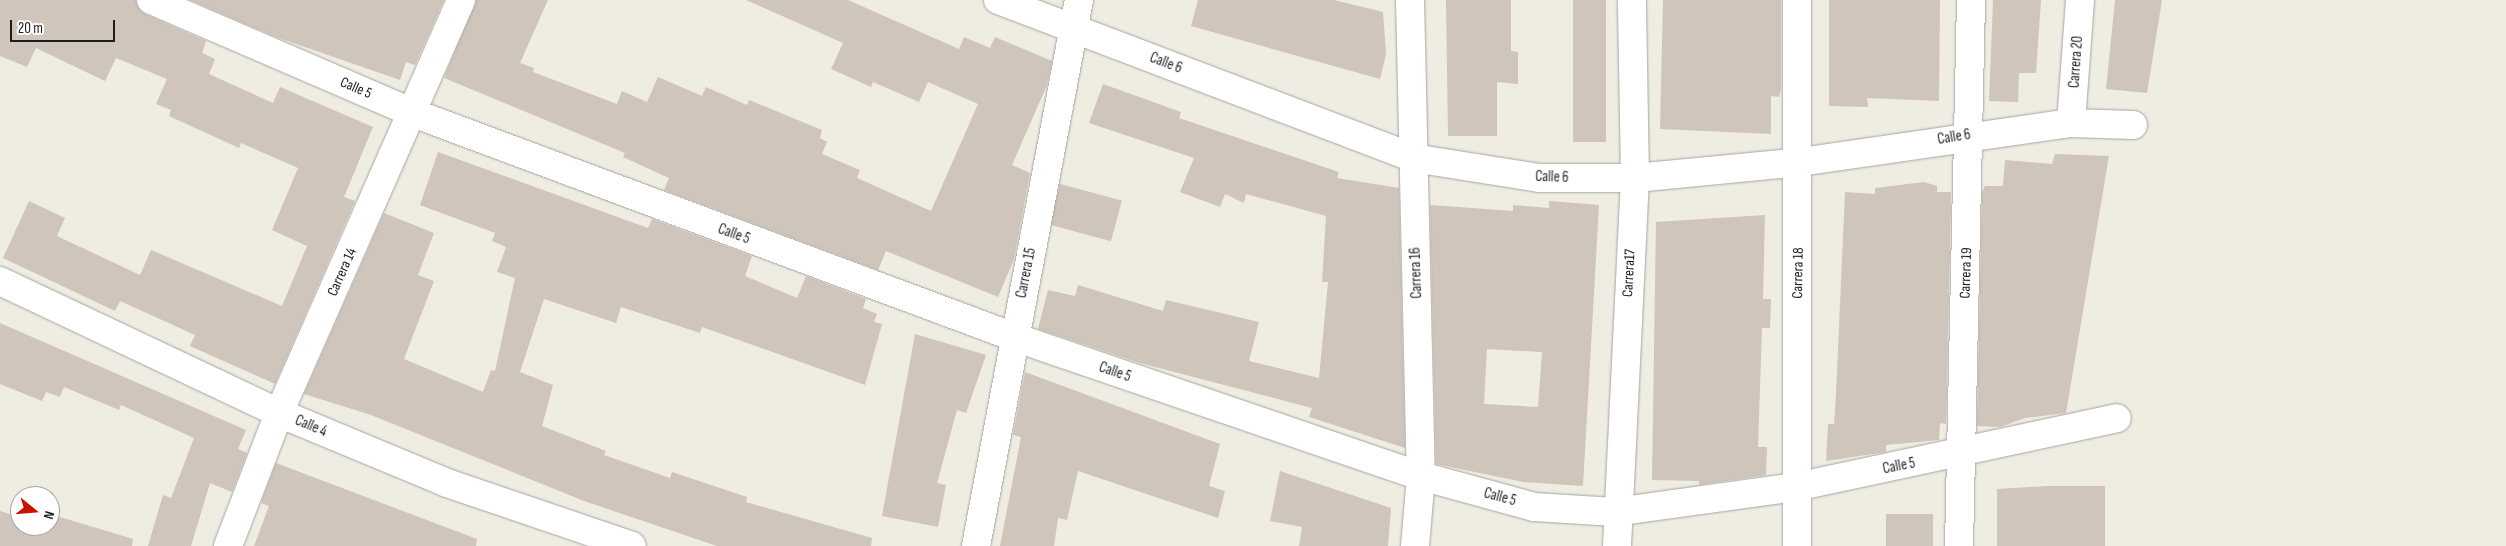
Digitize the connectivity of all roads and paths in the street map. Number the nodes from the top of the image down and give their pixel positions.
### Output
1 (151, 0) edge
2 (461, 0) edge
3 (998, 0) edge
4 (1079, 0) edge
5 (1410, 0) edge
6 (1632, 0) edge
7 (1797, 0) edge
8 (1971, 0) edge
9 (2080, 0) edge
10 (1074, 28) junction
11 (413, 113) junction
12 (2071, 123) junction
13 (2133, 125) dead end
14 (1970, 134) junction
15 (1413, 158) junction
16 (1800, 162) junction
17 (1635, 178) junction
18 (0, 281) edge
19 (1014, 338) junction
20 (279, 413) junction
21 (2117, 418) dead end
22 (1960, 454) junction
23 (1421, 476) junction
24 (1796, 487) junction
25 (1615, 512) junction
26 (228, 546) edge
27 (632, 546) edge
28 (976, 546) edge
29 (1415, 546) edge
30 (1617, 546) edge
31 (1797, 546) edge
32 (1959, 546) edge

1 - 11 street, Calle 5
2 - 11 street, Carrera 14
3 - 10 street, Calle 6
4 - 10 street, Carrera 15
5 - 15 street, Carrera 16
6 - 17 street, Carrera17
7 - 16 street, Carrera 18
8 - 14 street, Carrera 19
9 - 12 street, Carrera 20
10 - 15 street, Calle 6
10 - 19 street, Carrera 15
11 - 19 street, Calle 5
11 - 20 street, Carrera 14
12 - 13 street, Calle 6
12 - 14 street, Calle 6
14 - 16 street, Calle 6
14 - 22 street, Carrera 19
15 - 17 street, Calle 6
15 - 23 street, Carrera 16
16 - 17 street, Calle 6
16 - 24 street, Carrera 18
17 - 25 street, Carrera17
18 - 20 street, Calle 4
19 - 23 street, Calle 5
19 - 28 street, Carrera 15
20 - 26 street, Carrera 14
20 - 27 street, Calle 4
21 - 22 street, Calle 5
22 - 24 street, Calle 5
22 - 32 street, Carrera 19
23 - 25 street, Calle 5
23 - 29 street, Carrera 16
24 - 25 street, Calle 5
24 - 31 street, Carrera 18
25 - 30 street, Carrera17

